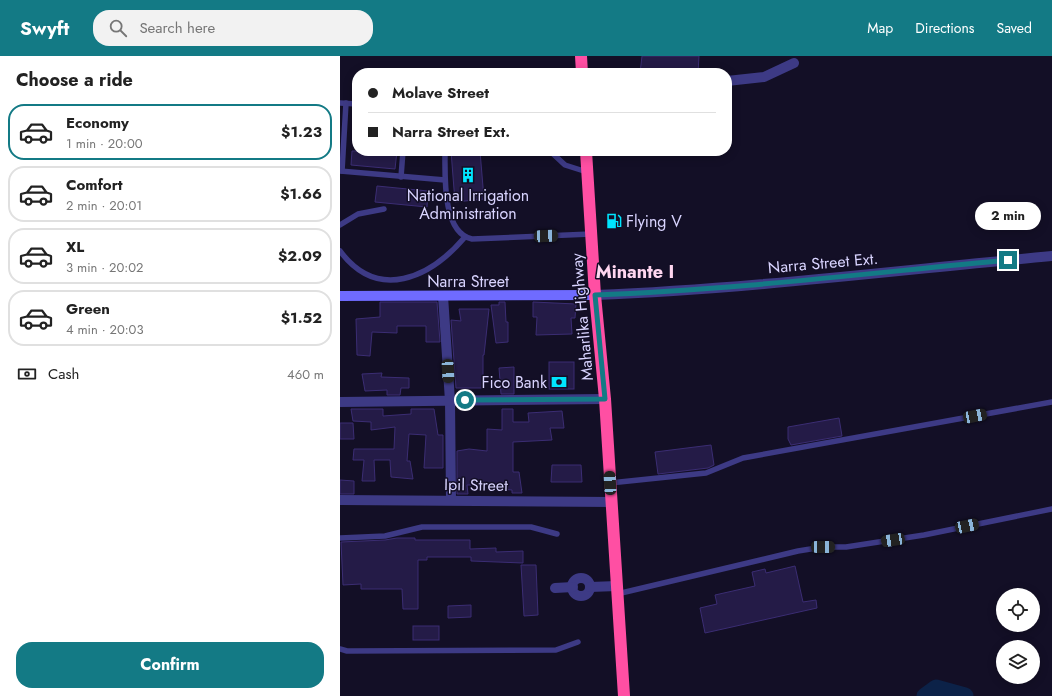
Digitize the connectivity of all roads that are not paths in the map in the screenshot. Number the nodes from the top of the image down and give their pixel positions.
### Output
1 (581, 56) edge
2 (794, 63) dead end
3 (582, 68) edge
4 (732, 80) edge
5 (343, 103) edge
6 (403, 156) edge
7 (445, 156) edge
8 (555, 156) edge
9 (586, 156) edge
10 (341, 171) edge
11 (587, 172) junction
12 (401, 177) junction
13 (445, 180) junction
14 (384, 209) dead end
15 (340, 225) edge
16 (591, 234) junction
17 (465, 237) junction
18 (340, 251) edge
19 (1052, 256) edge
20 (595, 295) junction
21 (340, 296) edge
22 (443, 296) junction
23 (605, 399) junction
24 (450, 401) junction
25 (340, 402) edge
26 (1052, 402) edge
27 (610, 483) junction
28 (340, 500) edge
29 (451, 500) junction
30 (612, 502) junction
31 (1052, 509) edge
32 (557, 534) dead end
33 (340, 538) edge
34 (555, 588) dead end
35 (617, 590) junction
36 (578, 642) dead end
37 (340, 649) edge
38 (624, 696) edge

1 - 3 highway
2 - 4 street
5 - 10 lane
6 - 12 lane
7 - 13 lane
8 - 11 lane
9 - 11 highway, Maharlika Highway
10 - 12 lane
11 - 16 highway, Maharlika Highway
12 - 13 lane
13 - 17 lane
14 - 15 lane
16 - 17 lane
16 - 20 highway, Maharlika Highway
17 - 18 lane
19 - 20 street, Narra Street Ext.
20 - 22 street, Narra Street
20 - 23 highway, Maharlika Highway
21 - 22 street, Narra Street
22 - 24 street
23 - 24 street
23 - 27 highway, Maharlika Highway
24 - 25 street
24 - 29 street
26 - 27 lane
27 - 30 highway, Maharlika Highway
28 - 29 street, Ipil Street
29 - 30 street, Ipil Street
30 - 35 highway, Maharlika Highway
31 - 35 lane
32 - 33 lane
34 - 35 street
35 - 38 highway, Maharlika Highway
36 - 37 lane

